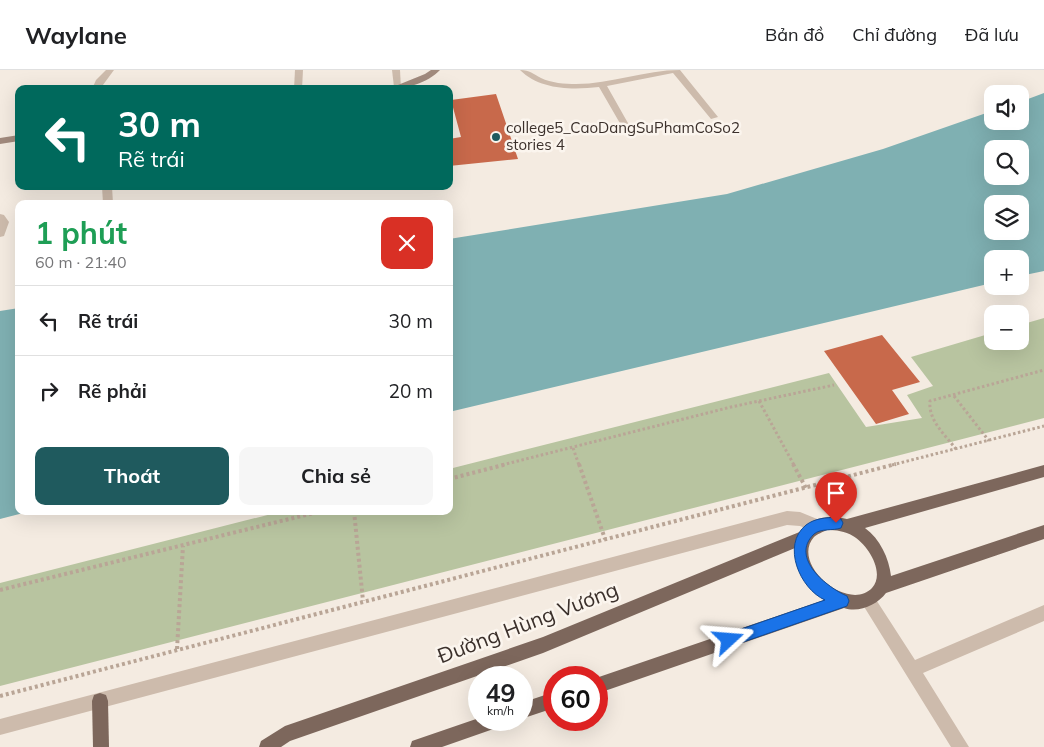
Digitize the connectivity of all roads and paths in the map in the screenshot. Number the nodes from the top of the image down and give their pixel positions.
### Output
1 (110, 70) edge
2 (299, 70) edge
3 (396, 70) edge
4 (436, 70) edge
5 (524, 70) edge
6 (675, 70) edge
7 (653, 71) edge
8 (601, 83) junction
9 (97, 85) edge
10 (298, 85) edge
11 (395, 85) edge
12 (403, 85) edge
13 (714, 117) dead end
14 (629, 132) dead end
15 (15, 139) edge
16 (0, 141) edge
17 (0, 218) edge
18 (0, 233) edge
19 (1044, 370) edge
20 (834, 385) dead end
21 (954, 396) junction
22 (759, 401) junction
23 (1044, 426) edge
24 (989, 441) junction
25 (572, 448) junction
26 (956, 449) junction
27 (1044, 471) edge
28 (453, 478) edge
29 (806, 488) junction
30 (306, 515) edge
31 (354, 515) edge
32 (817, 526) junction
33 (847, 526) junction
34 (1044, 532) edge
35 (804, 537) junction
36 (606, 539) junction
37 (182, 546) junction
38 (881, 587) junction
39 (0, 590) edge
40 (868, 600) junction
41 (364, 601) junction
42 (842, 601) junction
43 (1044, 613) edge
44 (177, 649) junction
45 (913, 669) junction
46 (608, 682) edge
47 (0, 696) edge
48 (100, 701) junction
49 (0, 727) edge
50 (468, 730) edge
51 (102, 747) edge
52 (267, 747) edge
53 (418, 747) edge
54 (961, 747) edge

1 - 9 street
2 - 10 street
3 - 11 street
4 - 12 street
5 - 8 street
6 - 7 street
6 - 13 street
7 - 8 street
8 - 14 street
15 - 16 street
17 - 18 street
19 - 21 path
20 - 22 path
21 - 24 path
21 - 26 path
22 - 25 path
22 - 29 path
23 - 24 path
24 - 26 path
25 - 28 path
25 - 36 path
26 - 29 path
27 - 33 main road
29 - 36 path
30 - 37 path
31 - 41 path
32 - 33 main road
32 - 35 main road
32 - 48 street
33 - 38 main road
34 - 38 main road
35 - 42 main road
35 - 52 main road, Đường Hùng Vương
36 - 41 path
37 - 39 path
37 - 44 path
38 - 40 main road
40 - 42 main road
40 - 45 street
41 - 44 path
42 - 46 main road
43 - 45 street
44 - 47 path
45 - 54 street
48 - 49 street
48 - 51 main road
50 - 53 main road

